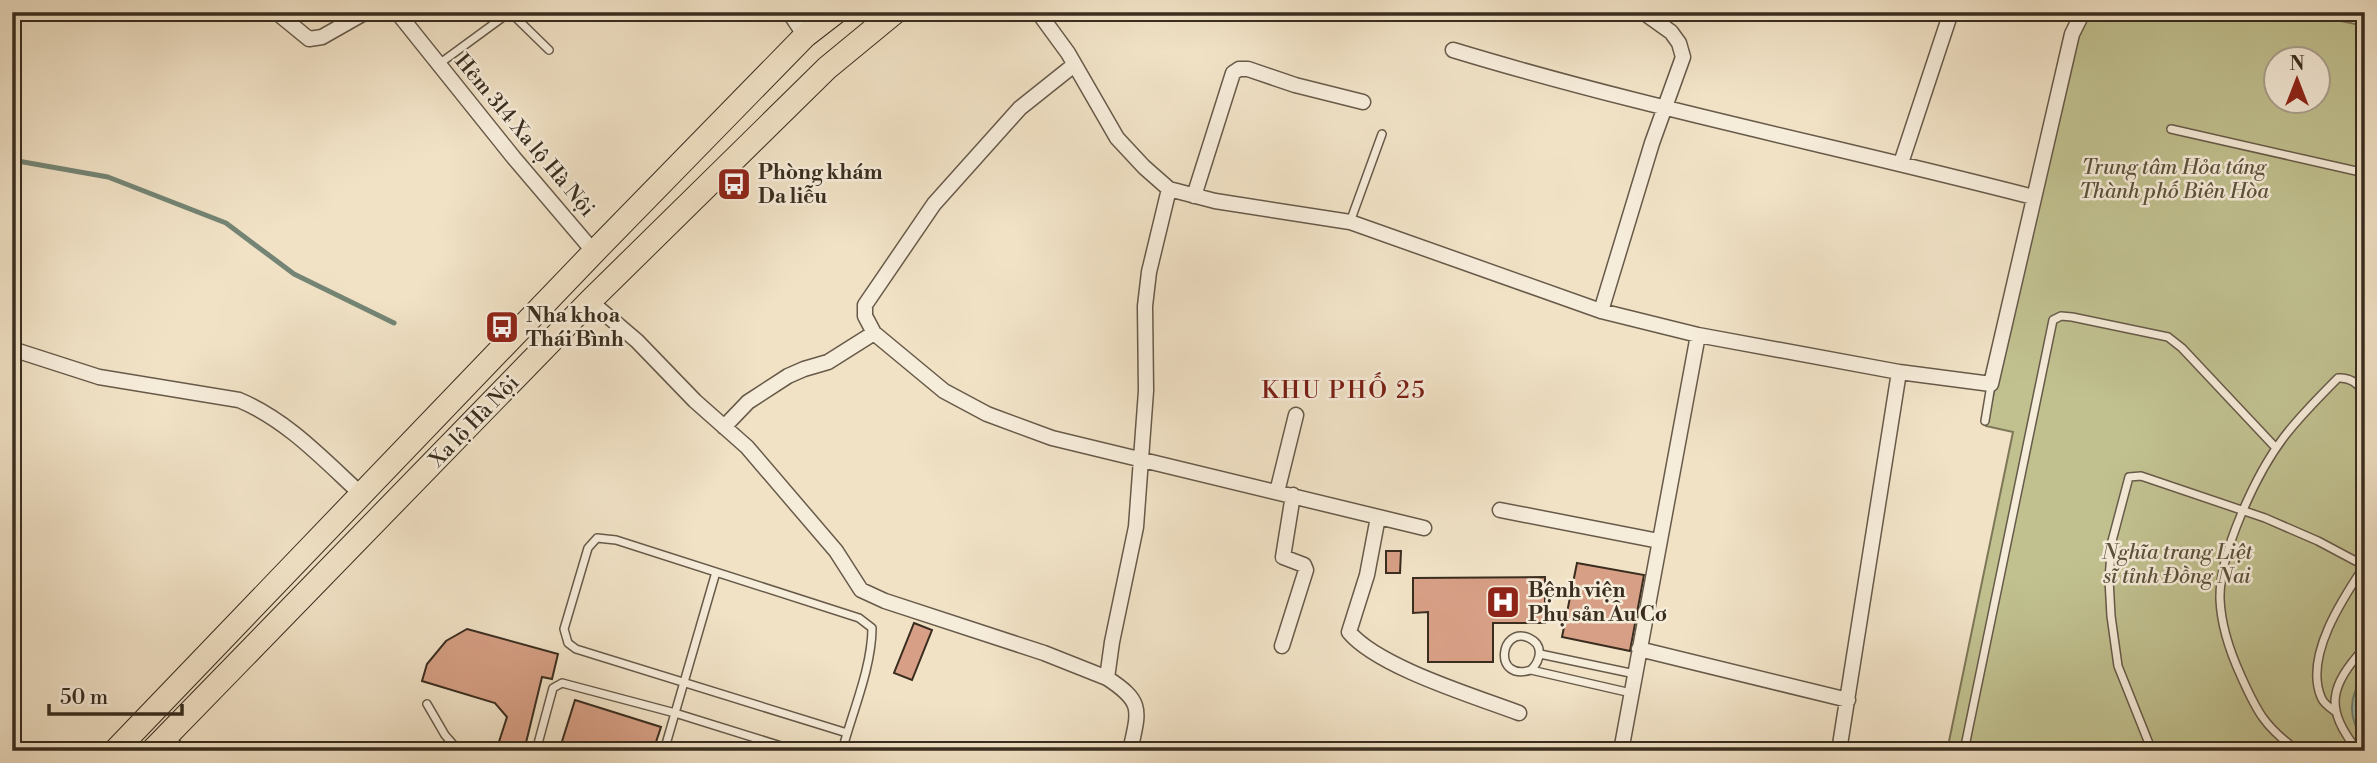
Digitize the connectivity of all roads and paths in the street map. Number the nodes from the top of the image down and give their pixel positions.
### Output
1 (276, 12) edge
2 (366, 12) edge
3 (397, 12) edge
4 (789, 12) edge
5 (836, 12) edge
6 (895, 12) edge
7 (1038, 12) edge
8 (1643, 12) edge
9 (1951, 12) edge
10 (2083, 12) edge
11 (805, 36) junction
12 (549, 50) dead end
13 (1453, 50) dead end
14 (439, 65) junction
15 (1074, 65) junction
16 (1363, 102) dead end
17 (1665, 108) junction
18 (2171, 129) dead end
19 (1382, 134) dead end
20 (1901, 163) junction
21 (2365, 173) edge
22 (1169, 188) junction
23 (1194, 196) junction
24 (2034, 197) junction
25 (1350, 222) junction
26 (594, 252) junction
27 (590, 301) junction
28 (1601, 311) junction
29 (874, 333) junction
30 (1698, 335) junction
31 (12, 349) edge
32 (1899, 372) junction
33 (1991, 384) junction
34 (2365, 393) edge
35 (1296, 415) dead end
36 (1985, 421) dead end
37 (724, 427) junction
38 (2276, 448) junction
39 (1142, 458) junction
40 (1277, 492) junction
41 (361, 494) junction
42 (1293, 495) junction
43 (1500, 510) dead end
44 (2244, 511) junction
45 (1378, 517) junction
46 (1424, 528) dead end
47 (1659, 541) junction
48 (2365, 566) edge
49 (716, 572) junction
50 (1282, 646) dead end
51 (2365, 647) edge
52 (1639, 649) junction
53 (1540, 654) junction
54 (1531, 670) junction
55 (1635, 674) junction
56 (1107, 678) junction
57 (684, 682) junction
58 (1631, 693) junction
59 (1848, 700) junction
60 (427, 704) dead end
61 (2336, 712) junction
62 (675, 713) junction
63 (1518, 713) dead end
64 (847, 733) junction
65 (166, 746) edge
66 (2149, 750) edge
67 (115, 751) edge
68 (459, 751) edge
69 (536, 751) edge
70 (664, 751) edge
71 (797, 751) edge
72 (842, 751) edge
73 (1130, 751) edge
74 (1620, 751) edge
75 (1839, 751) edge
76 (1964, 751) edge
77 (2298, 751) edge
78 (2358, 751) edge

1 - 2 street
3 - 14 street, Hẻm 314 Xa lộ Hà Nội
4 - 11 street
5 - 11 highway, Xa lộ Hà Nội
6 - 27 highway, Xa lộ Hà Nội
7 - 15 street
8 - 17 street
9 - 20 street
10 - 24 street
11 - 26 highway, Xa lộ Hà Nội
12 - 14 lane
13 - 17 street
14 - 26 street, Hẻm 314 Xa lộ Hà Nội
15 - 22 street
15 - 29 street
16 - 23 street
17 - 20 street
17 - 28 street
18 - 21 lane
19 - 25 lane
20 - 24 street
22 - 23 street
22 - 39 street
23 - 25 street
24 - 33 street
25 - 28 street
26 - 41 highway, Xa lộ Hà Nội
27 - 37 street
27 - 65 highway, Xa lộ Hà Nội
28 - 30 street
29 - 37 street
29 - 39 street
30 - 32 street
30 - 47 street
31 - 41 street
32 - 33 street
32 - 59 street
33 - 36 lane
34 - 38 lane
35 - 40 street
37 - 56 street
38 - 44 lane
38 - 76 lane
39 - 40 street
39 - 56 street
40 - 42 street
41 - 67 highway, Xa lộ Hà Nội
42 - 45 street
42 - 50 street
43 - 47 street
44 - 48 lane
44 - 66 lane
44 - 77 lane
45 - 46 street
45 - 63 street
47 - 52 street
48 - 61 lane
49 - 57 lane
49 - 57 lane
49 - 64 lane
51 - 61 lane
52 - 55 street
52 - 59 street
53 - 54 lane
53 - 54 lane
53 - 55 lane
54 - 58 lane
55 - 58 street
56 - 73 street
57 - 62 lane
57 - 64 lane
58 - 74 street
59 - 75 street
60 - 68 lane
61 - 78 lane
62 - 69 lane
62 - 70 lane
62 - 71 lane
64 - 72 lane

